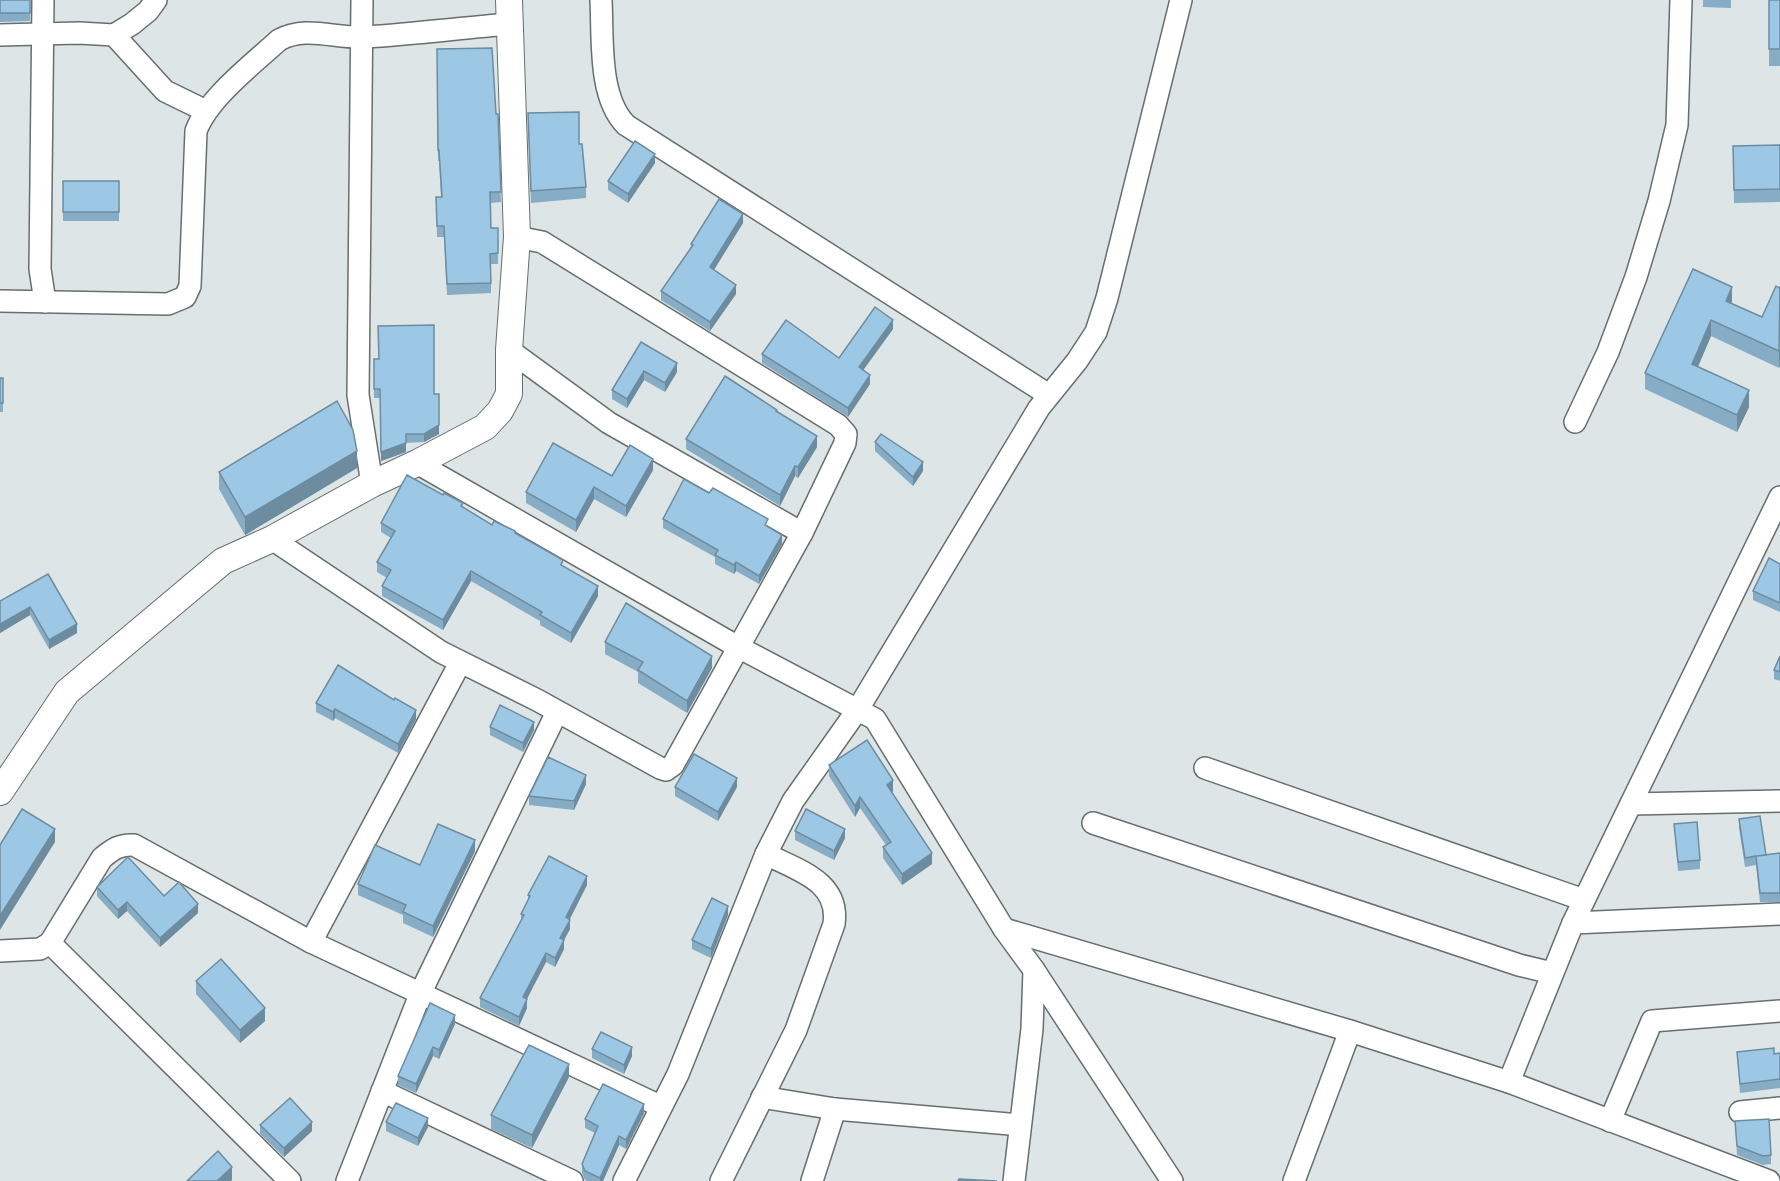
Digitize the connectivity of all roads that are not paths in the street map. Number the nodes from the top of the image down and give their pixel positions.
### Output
1 (43, 0) edge
2 (156, 0) edge
3 (362, 0) edge
4 (601, 0) edge
5 (1181, 0) edge
6 (1681, 0) edge
7 (509, 12) edge
8 (42, 34) junction
9 (114, 34) junction
10 (0, 35) edge
11 (362, 37) junction
12 (206, 111) junction
13 (517, 237) junction
14 (0, 301) edge
15 (45, 302) junction
16 (509, 350) junction
17 (1048, 395) junction
18 (1575, 422) dead end
19 (417, 463) junction
20 (372, 484) junction
21 (1780, 497) edge
22 (1774, 526) edge
23 (802, 533) junction
24 (272, 539) junction
25 (738, 647) junction
26 (460, 663) junction
27 (858, 709) junction
28 (557, 712) junction
29 (1205, 768) dead end
30 (4, 779) edge
31 (1777, 795) edge
32 (1631, 804) junction
33 (1093, 823) dead end
34 (766, 854) junction
35 (1584, 900) junction
36 (1780, 914) edge
37 (1573, 923) junction
38 (1004, 929) junction
39 (311, 942) junction
40 (50, 943) junction
41 (0, 951) edge
42 (1034, 970) junction
43 (1552, 974) junction
44 (421, 992) junction
45 (1780, 1011) edge
46 (1350, 1031) junction
47 (1509, 1082) junction
48 (382, 1091) junction
49 (762, 1097) junction
50 (660, 1106) junction
51 (1780, 1108) edge
52 (835, 1109) junction
53 (1740, 1112) dead end
54 (1610, 1120) junction
55 (1020, 1125) junction
56 (1692, 1152) junction
57 (290, 1181) edge
58 (347, 1181) edge
59 (572, 1181) edge
60 (624, 1181) edge
61 (721, 1181) edge
62 (812, 1181) edge
63 (1014, 1181) edge
64 (1172, 1181) edge
65 (1294, 1181) edge
66 (1736, 1181) edge
67 (1769, 1181) edge

1 - 8 street
2 - 9 street
3 - 11 street
4 - 17 street
5 - 17 street
6 - 18 street
7 - 11 street
7 - 13 street
8 - 9 street
8 - 10 street
8 - 15 street
9 - 12 street
11 - 12 street
11 - 20 street
12 - 15 street
13 - 16 street
13 - 23 street
14 - 15 street
16 - 19 street
16 - 23 street
17 - 27 street
19 - 20 street
19 - 25 street
20 - 24 street
21 - 22 street
22 - 32 street
23 - 25 street
24 - 26 street
24 - 30 street
25 - 27 street
25 - 28 street
26 - 28 street
26 - 39 street
27 - 34 street
27 - 38 street
28 - 44 street
29 - 35 street
31 - 32 street
32 - 35 street
33 - 43 street
34 - 49 street
34 - 50 street
35 - 37 street
36 - 37 street
37 - 43 street
38 - 42 street
38 - 46 street
39 - 40 street
39 - 44 street
40 - 41 street
40 - 57 street
42 - 55 street
42 - 64 street
43 - 47 street
44 - 48 street
44 - 50 street
45 - 54 street
46 - 47 street
46 - 65 street
47 - 54 street
48 - 58 street
48 - 59 street
49 - 52 street
49 - 61 street
50 - 60 street
51 - 53 street
52 - 55 street
52 - 62 street
54 - 56 street
55 - 63 street
56 - 66 street
56 - 67 street

